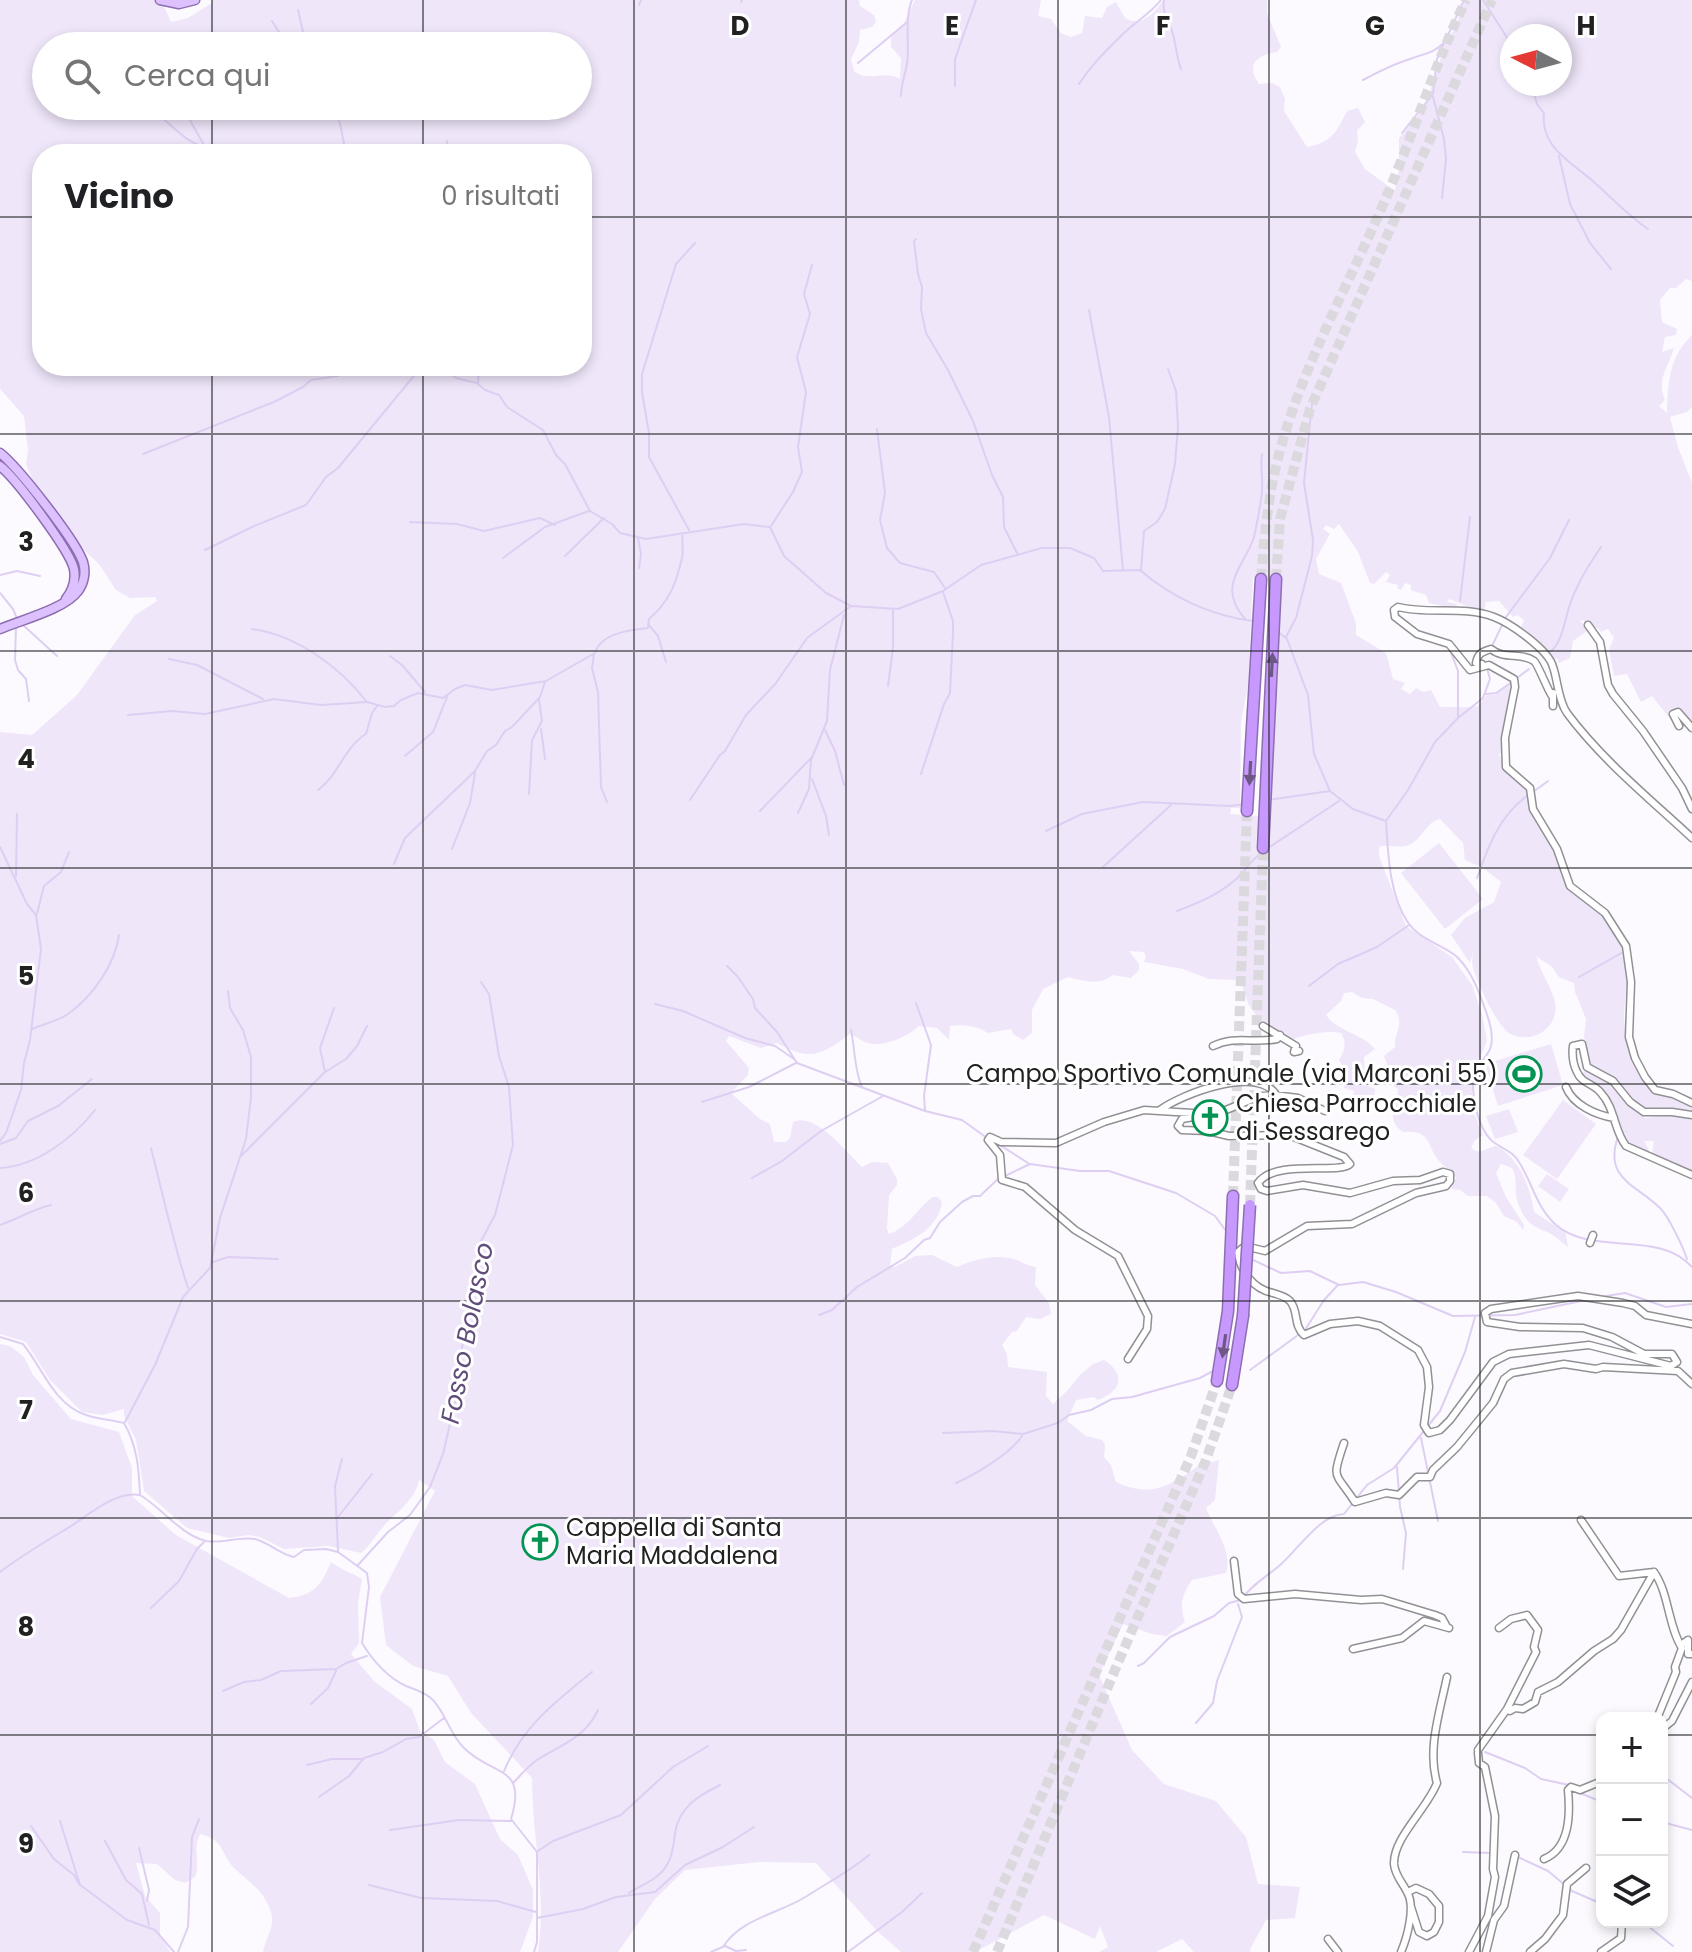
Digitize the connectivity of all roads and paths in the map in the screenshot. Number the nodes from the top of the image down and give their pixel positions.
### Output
1 (160, 0) edge
2 (195, 0) edge
3 (0, 453) edge
4 (0, 466) edge
5 (1261, 579) tunnel mouth
6 (1276, 579) tunnel mouth
7 (61, 604) junction
8 (1588, 625) dead end
9 (0, 629) edge
10 (1486, 665) junction
11 (1553, 665) junction
12 (1558, 687) junction
13 (1552, 696) junction
14 (1553, 706) dead end
15 (1571, 717) junction
16 (1679, 726) dead end
17 (1692, 728) edge
18 (1682, 788) junction
19 (1692, 799) edge
20 (1692, 809) edge
21 (1247, 811) tunnel mouth
22 (1692, 838) edge
23 (1263, 848) tunnel mouth
24 (1263, 1026) dead end
25 (1280, 1035) junction
26 (1213, 1046) dead end
27 (1299, 1051) dead end
28 (1566, 1087) dead end
29 (1277, 1096) junction
30 (1692, 1103) edge
31 (1160, 1110) junction
32 (1325, 1111) dead end
33 (1692, 1115) edge
34 (1198, 1116) junction
35 (1614, 1118) junction
36 (1692, 1175) edge
37 (1233, 1196) tunnel mouth
38 (1250, 1205) tunnel mouth
39 (1692, 1324) edge
40 (1128, 1359) dead end
41 (1677, 1362) junction
42 (1217, 1381) tunnel mouth
43 (1690, 1381) edge
44 (1232, 1385) tunnel mouth
45 (1344, 1443) dead end
46 (1581, 1520) dead end
47 (1234, 1561) dead end
48 (1654, 1572) junction
49 (1499, 1628) dead end
50 (1681, 1645) junction
51 (1353, 1649) dead end
52 (1692, 1654) edge
53 (1447, 1677) dead end
54 (1692, 1682) edge
55 (1507, 1709) junction
56 (1660, 1712) edge
57 (1668, 1724) edge
58 (1596, 1783) edge
59 (1515, 1855) dead end
60 (1544, 1859) dead end
61 (1586, 1868) dead end
62 (1408, 1892) junction
63 (1411, 1907) junction
64 (1622, 1928) edge
65 (1328, 1939) dead end
66 (1338, 1952) edge
67 (1401, 1952) edge
68 (1469, 1952) edge
69 (1486, 1952) edge
70 (1530, 1952) edge
71 (1601, 1952) edge

1 - 2 main road
3 - 7 main road
4 - 7 main road
5 -> 21 highway
23 -> 6 highway
7 - 9 main road
8 - 18 street
10 - 11 street
10 - 13 street
10 - 30 street
11 - 12 street
11 - 15 street
12 - 13 street
12 - 15 street
13 - 14 street
15 - 22 street
16 - 17 street
18 - 19 street
18 - 20 street
24 - 25 street
25 - 26 street
25 - 27 street
28 - 35 street
29 - 31 street
29 - 32 street
29 - 34 street
31 - 34 street
31 - 40 street
33 - 35 street
34 - 41 street
35 - 36 street
37 -> 42 highway
38 - 44 highway, bridge
39 - 41 street
41 - 43 street
43 - 45 street
46 - 48 street
47 - 51 street
48 - 50 street
48 - 55 street
49 - 55 street
50 - 52 street
50 - 56 street
53 - 62 street
54 - 57 street
55 - 68 street
58 - 60 street
59 - 69 street
61 - 70 street
62 - 63 street
62 - 63 street
63 - 67 street
64 - 71 street
65 - 66 street

